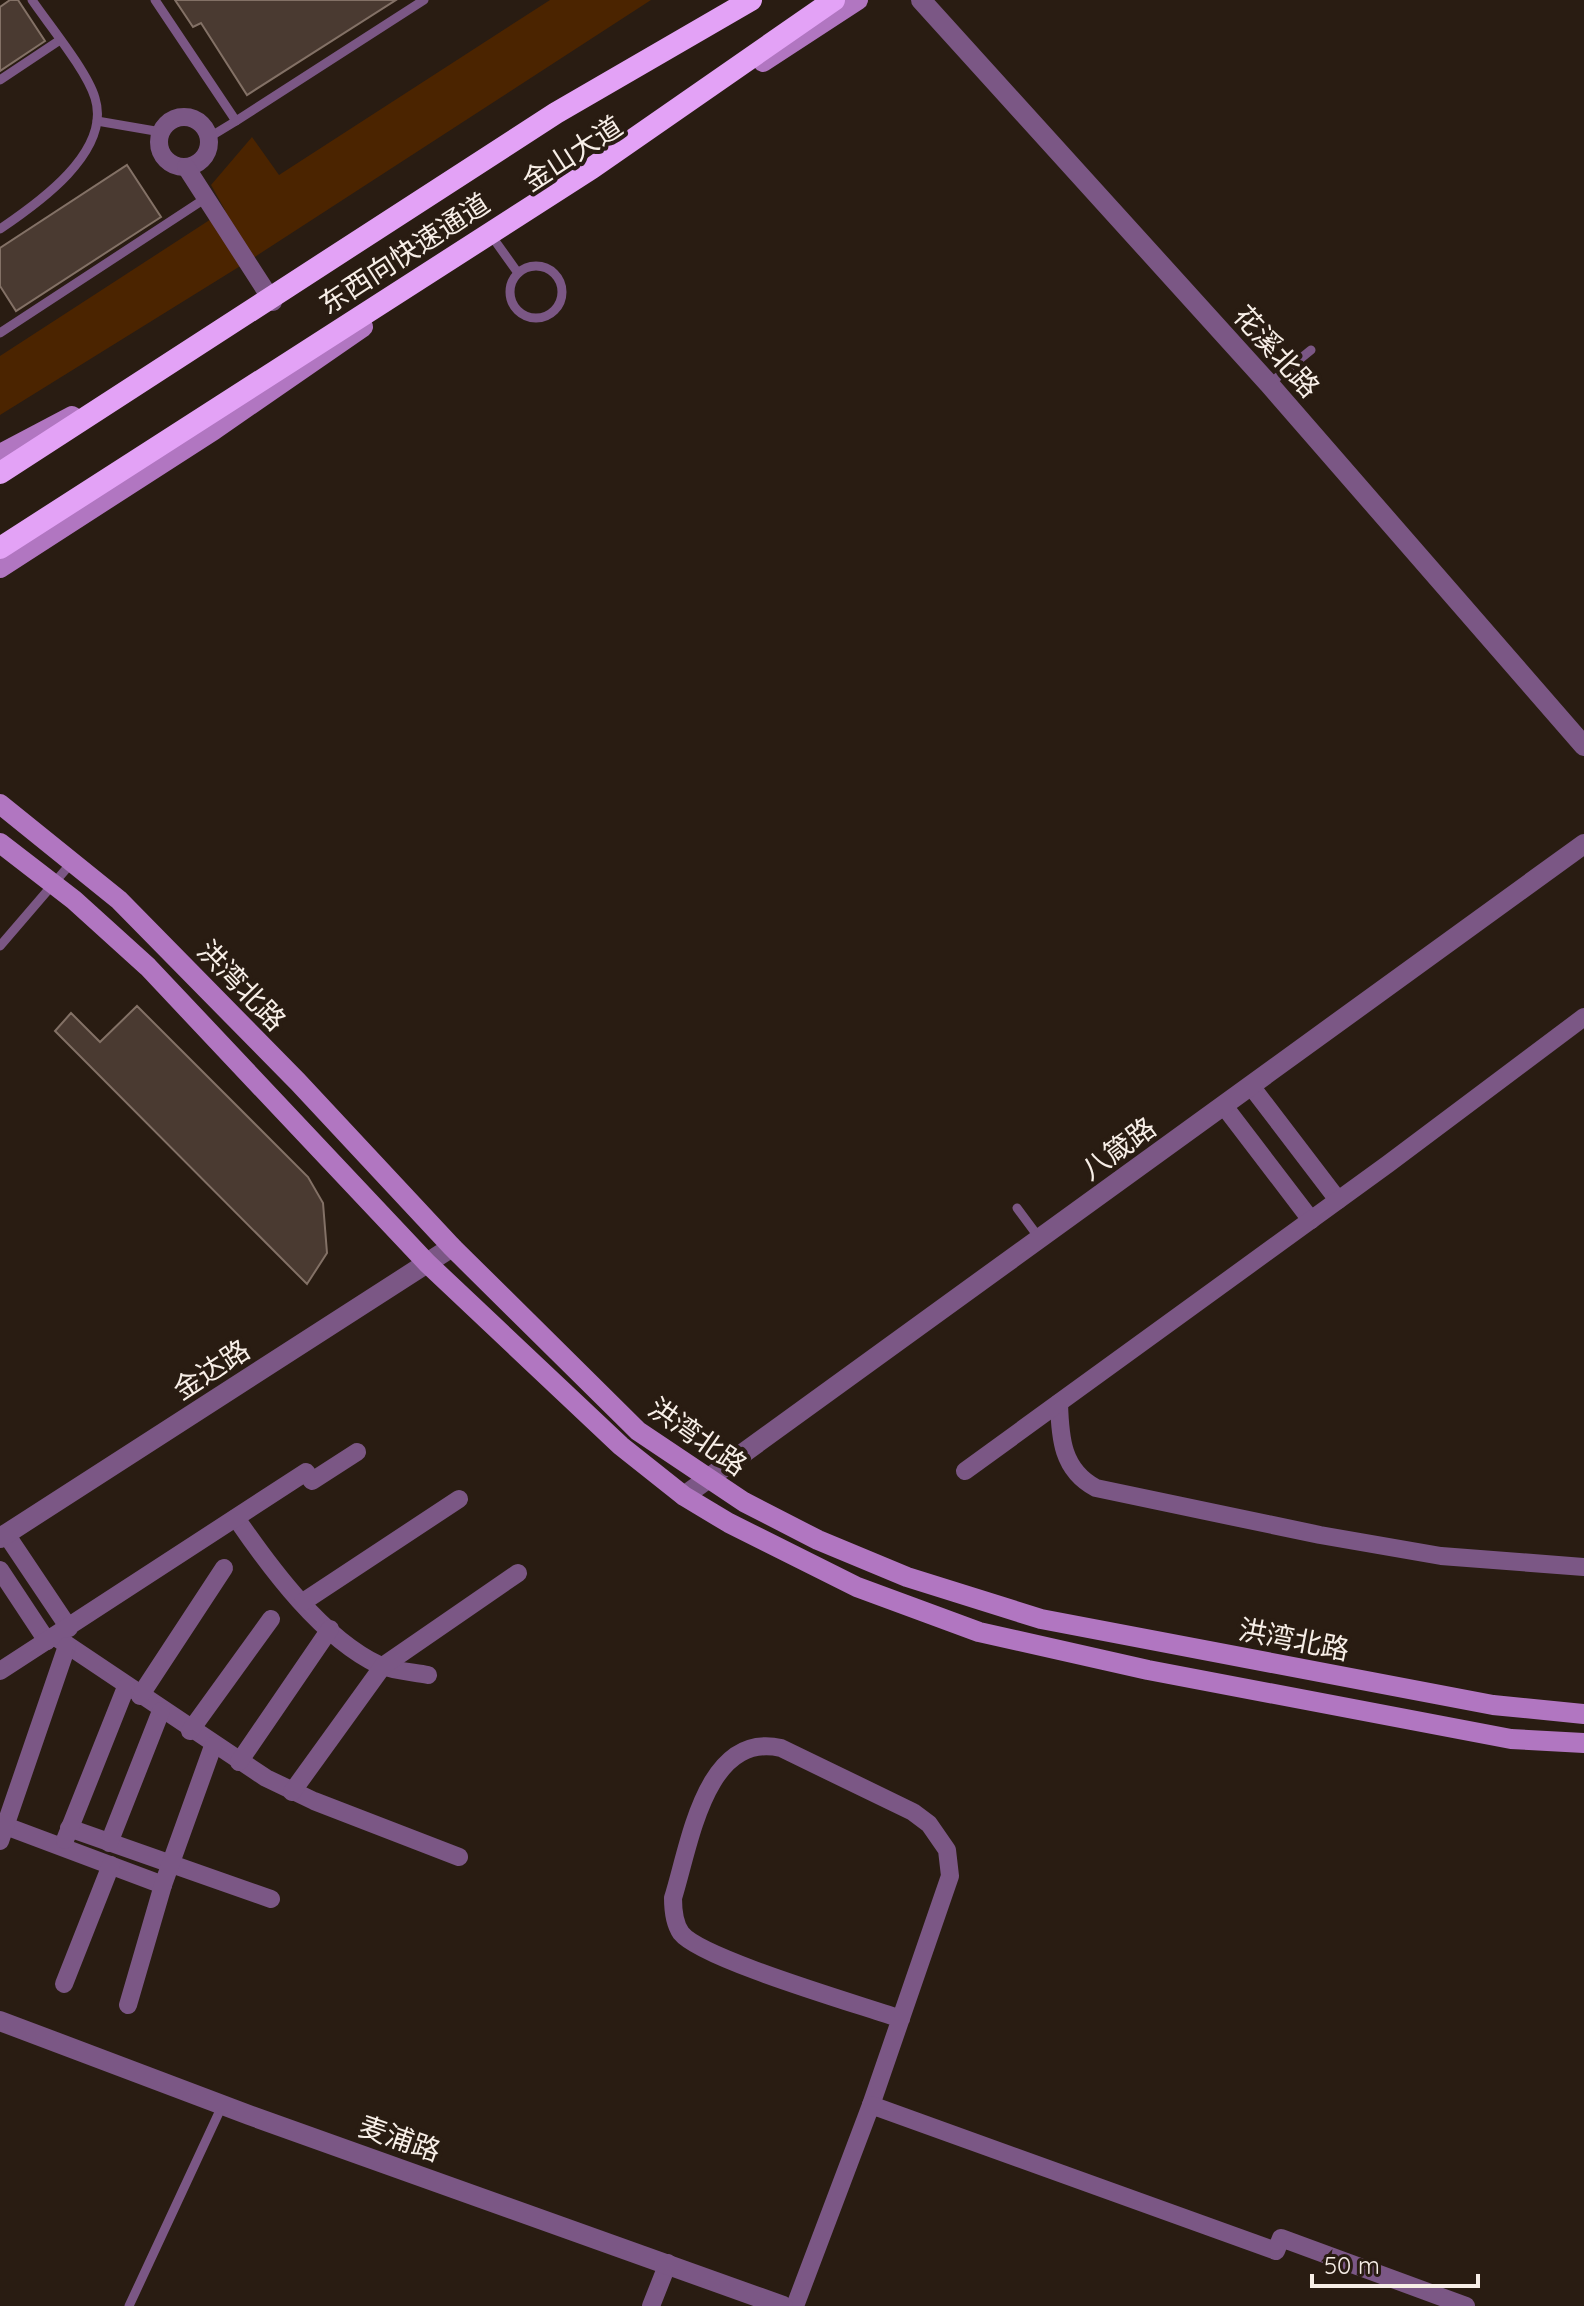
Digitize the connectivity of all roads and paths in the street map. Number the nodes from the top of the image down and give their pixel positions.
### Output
1 (32, 0) edge
2 (155, 0) edge
3 (424, 0) edge
4 (735, 0) edge
5 (751, 0) edge
6 (834, 0) edge
7 (858, 0) edge
8 (921, 0) edge
9 (60, 40) junction
10 (0, 80) edge
11 (97, 121) junction
12 (236, 121) junction
13 (161, 132) junction
14 (208, 138) junction
15 (186, 167) junction
16 (206, 198) junction
17 (0, 229) edge
18 (493, 238) junction
19 (518, 273) junction
20 (273, 302) junction
21 (0, 333) edge
22 (1311, 350) dead end
23 (1269, 384) junction
24 (0, 454) edge
25 (0, 473) edge
26 (0, 548) edge
27 (0, 568) edge
28 (1584, 746) edge
29 (0, 804) edge
30 (0, 843) edge
31 (1584, 844) edge
32 (73, 861) junction
33 (53, 884) junction
34 (0, 946) edge
35 (1584, 1017) edge
36 (1251, 1086) junction
37 (1224, 1106) junction
38 (1338, 1200) junction
39 (1017, 1208) dead end
40 (1311, 1220) junction
41 (1040, 1239) junction
42 (452, 1247) junction
43 (427, 1263) junction
44 (1059, 1403) junction
45 (357, 1452) dead end
46 (965, 1471) dead end
47 (707, 1480) junction
48 (684, 1496) junction
49 (459, 1499) dead end
50 (236, 1518) junction
51 (3, 1536) edge
52 (1584, 1567) edge
53 (224, 1568) dead end
54 (0, 1570) edge
55 (518, 1573) dead end
56 (303, 1602) junction
57 (271, 1619) dead end
58 (330, 1629) junction
59 (59, 1638) junction
60 (383, 1666) junction
61 (0, 1671) edge
62 (428, 1675) dead end
63 (133, 1692) junction
64 (161, 1711) junction
65 (1584, 1714) edge
66 (190, 1731) junction
67 (1584, 1743) edge
68 (213, 1746) junction
69 (239, 1762) junction
70 (292, 1792) junction
71 (69, 1828) junction
72 (2, 1831) edge
73 (109, 1843) junction
74 (62, 1847) junction
75 (459, 1857) dead end
76 (171, 1864) junction
77 (111, 1865) junction
78 (163, 1885) junction
79 (271, 1899) dead end
80 (64, 1984) dead end
81 (128, 2005) dead end
82 (901, 2019) junction
83 (0, 2021) edge
84 (223, 2105) junction
85 (871, 2105) junction
86 (668, 2263) junction
87 (129, 2306) edge
88 (651, 2306) edge
89 (783, 2306) edge
90 (795, 2306) edge
91 (1466, 2306) edge

1 - 9 lane
2 - 12 lane
3 - 12 lane
4 - 20 main road, 金山大道
5 - 25 highway, 东西向快速通道
6 - 26 highway, 东西向快速通道
7 - 18 main road, 金山大道
8 - 23 street, 花溪北路
9 - 10 lane
9 - 11 lane
11 - 13 lane
11 - 17 lane
12 - 14 lane
13 - 14 street
13 - 15 street
14 - 15 street
15 - 16 street
16 - 20 street
16 - 21 lane
18 - 19 lane
18 - 27 main road, 金山大道
19 - 19 lane
20 - 24 main road, 金山大道
22 - 23 lane
23 - 28 street, 花溪北路
29 - 32 main road, 洪湾北路
30 - 33 main road, 洪湾北路
31 - 36 street, 八箴路
32 - 33 lane
32 - 42 main road, 洪湾北路
33 - 34 lane
33 - 43 main road, 洪湾北路
35 - 38 street
36 - 37 street, 八箴路
36 - 38 street
37 - 40 street
37 - 41 street, 八箴路
38 - 40 street
39 - 41 lane
40 - 44 street
41 - 47 street, 八箴路
42 - 43 street, 金达路
42 - 47 main road, 洪湾北路
43 - 48 main road, 洪湾北路
43 - 51 street, 金达路
44 - 46 street
44 - 52 street
45 - 50 street
47 - 48 street, 八箴路
47 - 65 main road, 洪湾北路
48 - 67 main road, 洪湾北路
49 - 56 street
50 - 56 street
50 - 59 street
51 - 59 street
53 - 63 street
54 - 59 street
55 - 60 street
56 - 58 street
57 - 66 street
58 - 60 street
58 - 69 street
59 - 61 street
59 - 63 street
59 - 72 street
60 - 62 street
60 - 70 street
63 - 64 street
63 - 71 street
64 - 66 street
64 - 73 street
66 - 68 street
68 - 69 street
68 - 76 street
69 - 70 street
70 - 75 street
71 - 73 street
71 - 74 street
72 - 74 street
73 - 76 street
74 - 77 street
76 - 78 street
76 - 79 street
77 - 78 street
77 - 80 street
78 - 81 street
82 - 82 street
82 - 85 street
83 - 84 street, 麦浦路
84 - 86 street, 麦浦路
84 - 87 lane
85 - 90 street
85 - 91 street
86 - 88 street
86 - 89 street, 麦浦路

